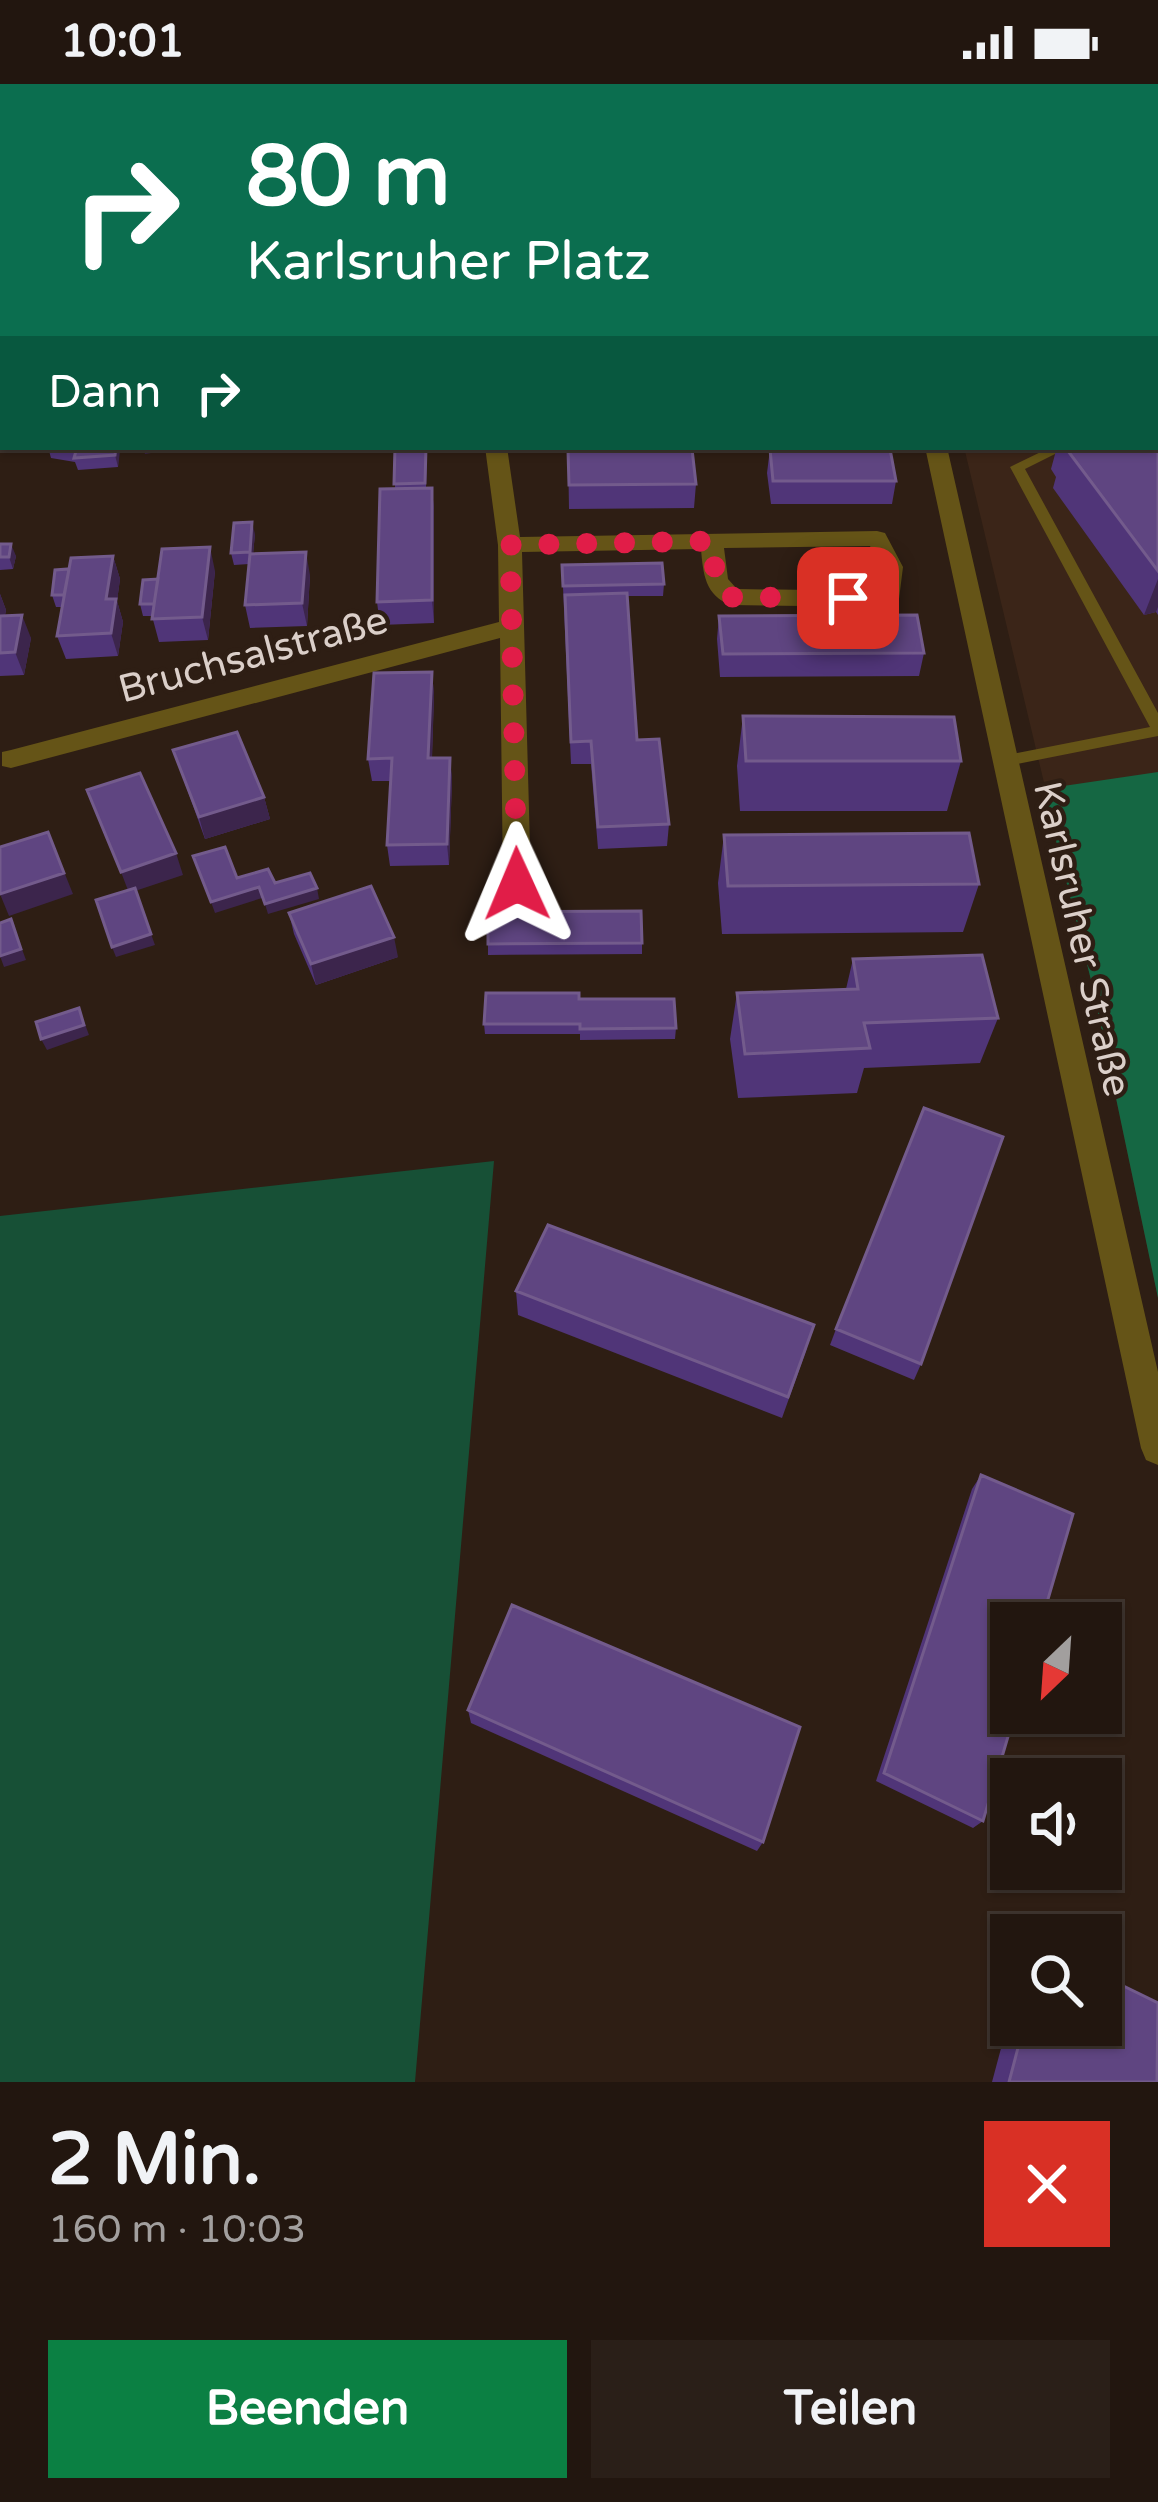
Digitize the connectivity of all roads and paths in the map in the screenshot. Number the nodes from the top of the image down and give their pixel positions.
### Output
1 (496, 450) edge
2 (937, 450) edge
3 (1055, 450) edge
4 (712, 541) junction
5 (510, 545) junction
6 (514, 626) junction
7 (1158, 729) edge
8 (11, 759) dead end
9 (1002, 761) junction
10 (517, 884) dead end
11 (1158, 1448) edge

1 - 5 street
2 - 9 street, Karlsruher Straße
3 - 7 lane
4 - 4 street
4 - 5 street
5 - 6 street
6 - 8 street, Bruchsalstraße
6 - 10 street
7 - 9 lane
9 - 11 street, Karlsruher Straße

